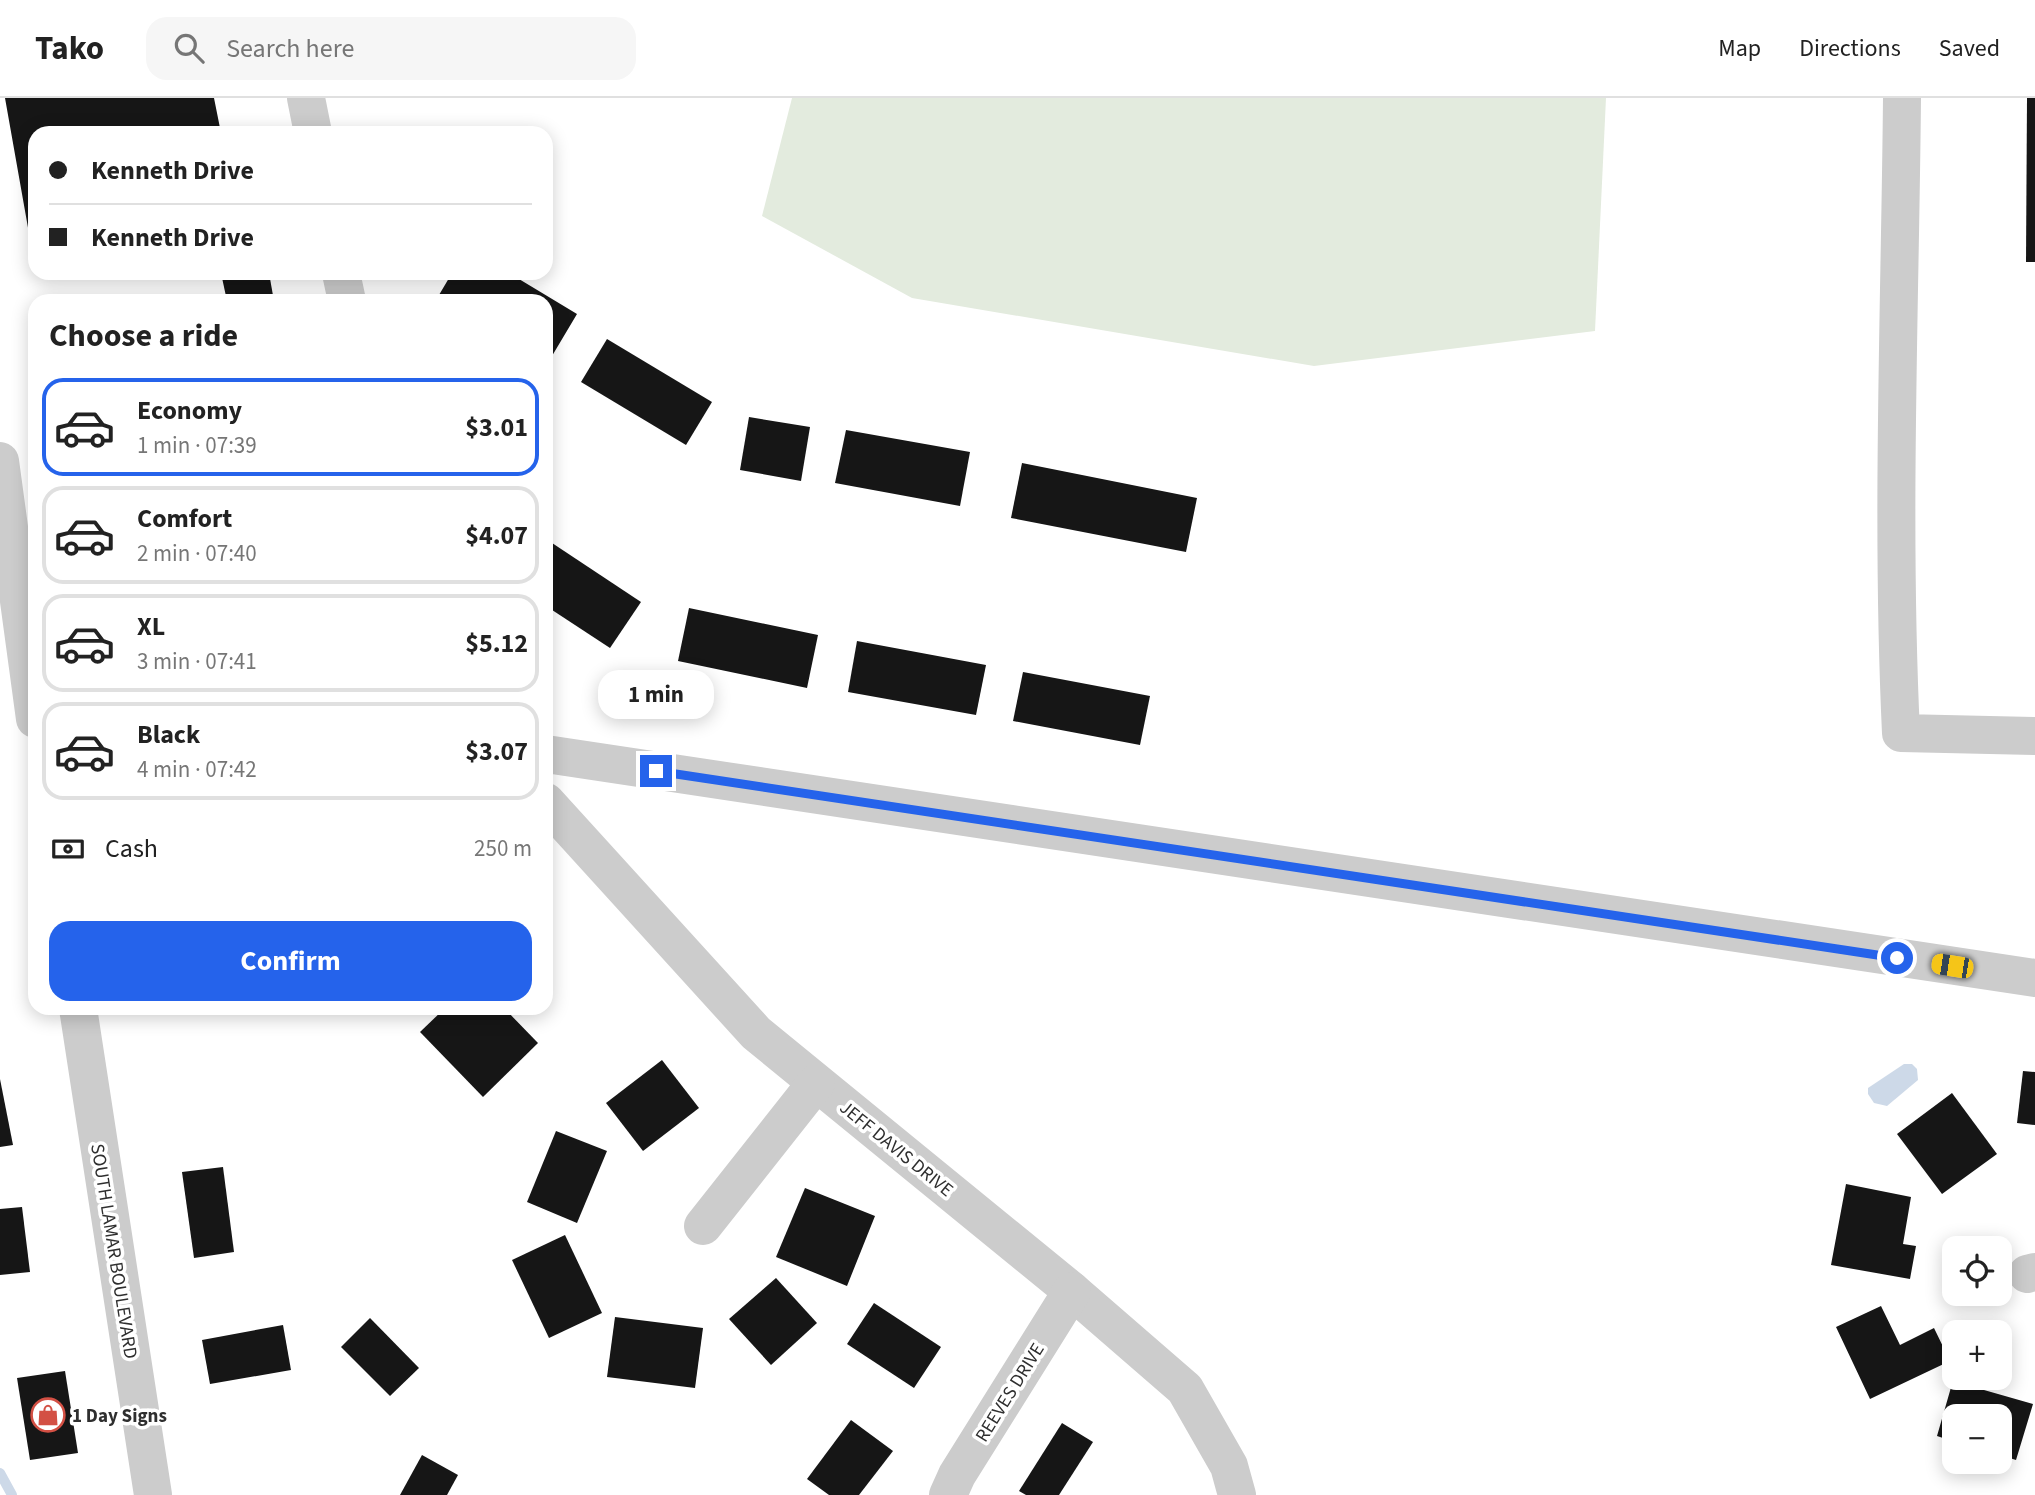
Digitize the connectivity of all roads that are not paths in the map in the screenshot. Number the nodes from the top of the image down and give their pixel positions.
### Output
1 (306, 98) edge
2 (1902, 98) edge
3 (312, 126) edge
4 (0, 461) edge
5 (28, 667) edge
6 (2035, 736) edge
7 (553, 755) edge
8 (553, 810) edge
9 (2035, 978) edge
10 (79, 1015) edge
11 (816, 1083) junction
12 (703, 1226) dead end
13 (1072, 1291) junction
14 (159, 1494) edge
15 (948, 1495) edge
16 (1237, 1495) edge

1 - 3 street
2 - 6 street
4 - 5 street
7 - 9 street
8 - 11 street, JEFF DAVIS DRIVE
10 - 14 street, SOUTH LAMAR BOULEVARD
11 - 12 street
11 - 13 street, JEFF DAVIS DRIVE
13 - 15 street, REEVES DRIVE
13 - 16 street, JEFF DAVIS DRIVE

